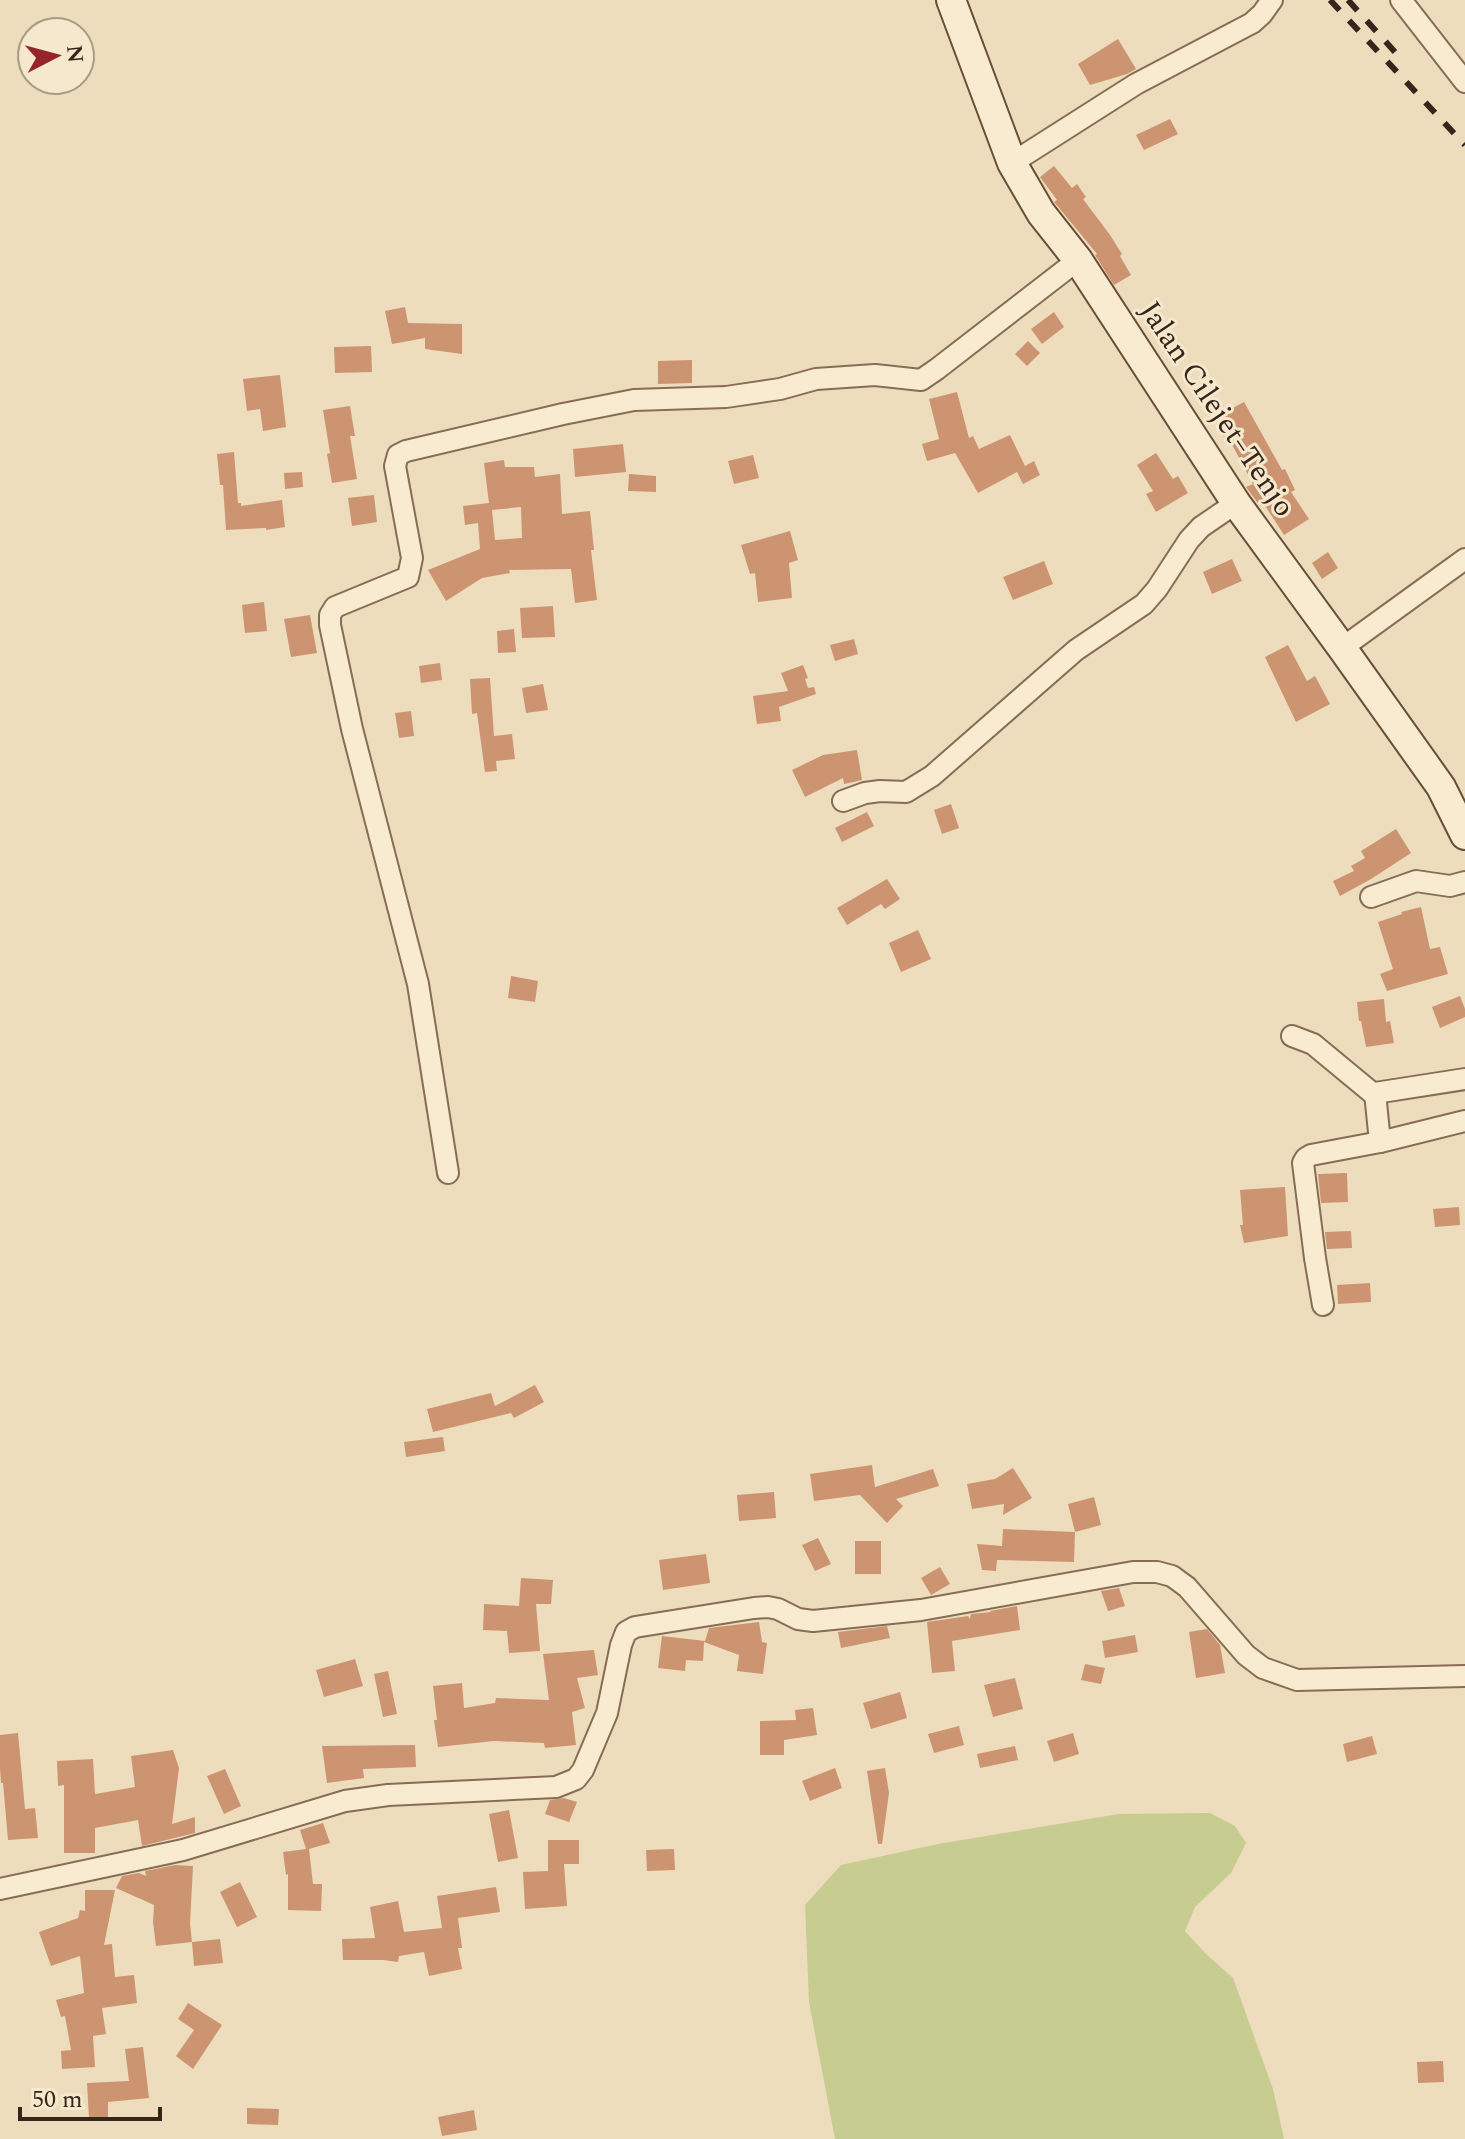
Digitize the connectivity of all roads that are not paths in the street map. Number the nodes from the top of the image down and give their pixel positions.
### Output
1 (951, 0) edge
2 (1272, 0) edge
3 (1401, 0) edge
4 (1465, 82) edge
5 (1012, 163) junction
6 (1078, 260) junction
7 (1236, 503) junction
8 (1465, 559) edge
9 (1342, 648) junction
10 (843, 801) dead end
11 (1465, 835) edge
12 (1465, 882) edge
13 (1371, 897) dead end
14 (1292, 1036) dead end
15 (1465, 1079) edge
16 (1375, 1093) junction
17 (1465, 1121) edge
18 (1380, 1142) junction
19 (448, 1173) dead end
20 (1323, 1305) dead end
21 (1465, 1676) edge
22 (0, 1889) edge

1 - 5 main road, Jalan Cilejet–Tenjo
2 - 5 street
3 - 4 street
5 - 6 main road, Jalan Cilejet–Tenjo
6 - 7 main road, Jalan Cilejet–Tenjo
6 - 19 street
7 - 9 main road, Jalan Cilejet–Tenjo
7 - 10 street
8 - 9 street
9 - 11 main road, Jalan Cilejet–Tenjo
12 - 13 street
14 - 16 street
15 - 16 street
16 - 18 street
17 - 18 street
18 - 20 street
21 - 22 street

